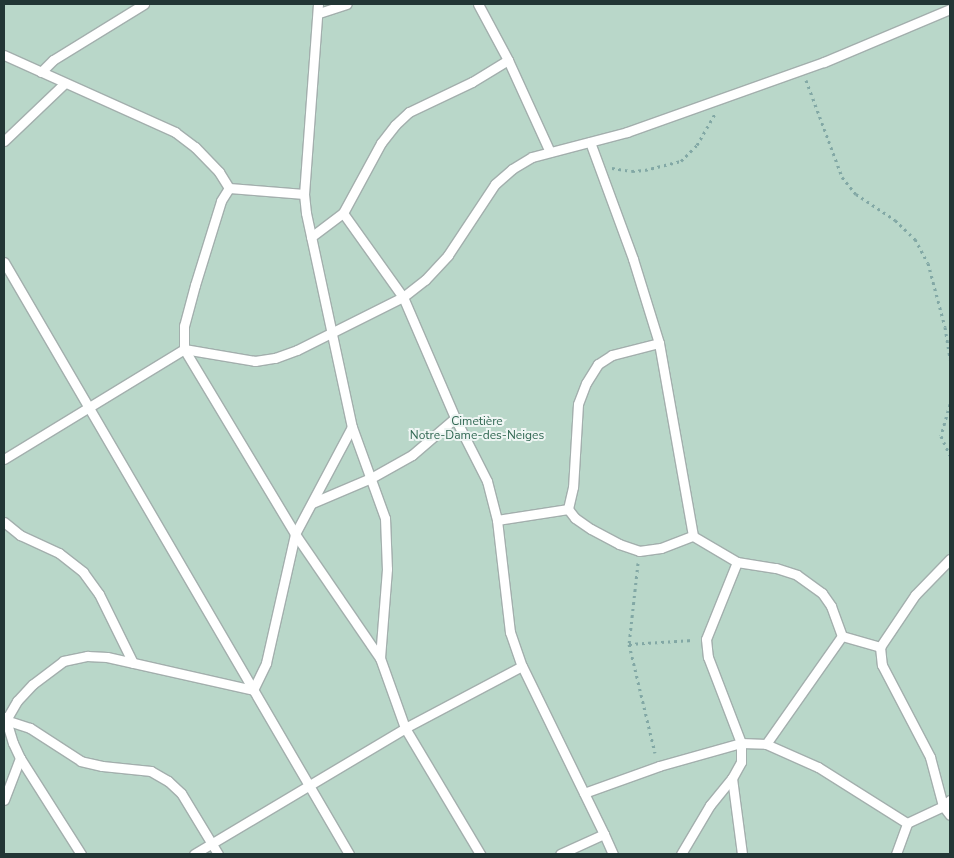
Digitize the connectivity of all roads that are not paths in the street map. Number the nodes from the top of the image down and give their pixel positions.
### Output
1 (144, 4) edge
2 (347, 4) edge
3 (478, 4) edge
4 (318, 8) edge
5 (950, 9) edge
6 (4, 55) edge
7 (508, 60) junction
8 (41, 72) junction
9 (65, 83) junction
10 (4, 141) edge
11 (590, 142) junction
12 (550, 152) junction
13 (229, 188) junction
14 (304, 194) junction
15 (343, 212) junction
16 (312, 237) junction
17 (4, 262) edge
18 (403, 297) junction
19 (333, 333) junction
20 (659, 343) junction
21 (184, 349) junction
22 (88, 406) junction
23 (455, 418) junction
24 (352, 427) junction
25 (4, 459) edge
26 (371, 478) junction
27 (312, 502) junction
28 (568, 509) junction
29 (497, 520) junction
30 (4, 522) edge
31 (296, 534) junction
32 (693, 536) junction
33 (950, 559) edge
34 (737, 562) junction
35 (842, 636) junction
36 (880, 647) junction
37 (380, 658) junction
38 (132, 663) junction
39 (522, 666) junction
40 (253, 690) junction
41 (5, 718) edge
42 (405, 728) junction
43 (741, 743) junction
44 (766, 744) junction
45 (20, 758) junction
46 (732, 778) junction
47 (309, 784) junction
48 (584, 793) junction
49 (4, 800) edge
50 (947, 803) edge
51 (950, 815) edge
52 (907, 823) junction
53 (604, 834) junction
54 (212, 844) junction
55 (81, 854) edge
56 (194, 854) edge
57 (218, 854) edge
58 (349, 854) edge
59 (480, 854) edge
60 (560, 854) edge
61 (613, 854) edge
62 (681, 854) edge
63 (742, 854) edge
64 (896, 854) edge

1 - 8 lane
2 - 4 lane
3 - 7 lane
4 - 14 lane
5 - 11 lane
6 - 8 lane
7 - 12 lane
7 - 15 lane
8 - 9 lane
9 - 10 lane
9 - 13 lane
11 - 12 lane
11 - 20 lane
12 - 18 lane
13 - 14 lane
13 - 21 lane
14 - 16 lane
15 - 16 lane
15 - 18 lane
16 - 19 lane
17 - 22 lane
18 - 19 lane
18 - 23 lane
19 - 21 lane
19 - 24 lane
20 - 28 lane
20 - 32 lane
21 - 22 lane
21 - 31 lane
22 - 25 lane
22 - 40 lane
23 - 26 lane
23 - 29 lane
24 - 26 lane
24 - 27 lane
26 - 27 lane
26 - 37 lane
27 - 31 lane
28 - 29 lane
28 - 32 lane
29 - 39 lane
30 - 38 lane
31 - 37 lane
31 - 40 lane
32 - 34 lane
33 - 36 lane
34 - 35 lane
34 - 43 lane
35 - 36 lane
35 - 44 lane
36 - 50 lane
37 - 42 lane
38 - 40 lane
38 - 41 lane
39 - 42 lane
39 - 48 lane
40 - 47 lane
41 - 45 lane
41 - 54 lane
42 - 47 lane
42 - 59 lane
43 - 44 lane
43 - 46 lane
43 - 48 lane
44 - 52 lane
45 - 49 lane
45 - 55 lane
46 - 62 lane
46 - 63 lane
47 - 54 lane
47 - 58 lane
48 - 53 lane
50 - 51 lane
50 - 52 lane
52 - 64 lane
53 - 60 lane
53 - 61 lane
54 - 56 lane
54 - 57 lane

